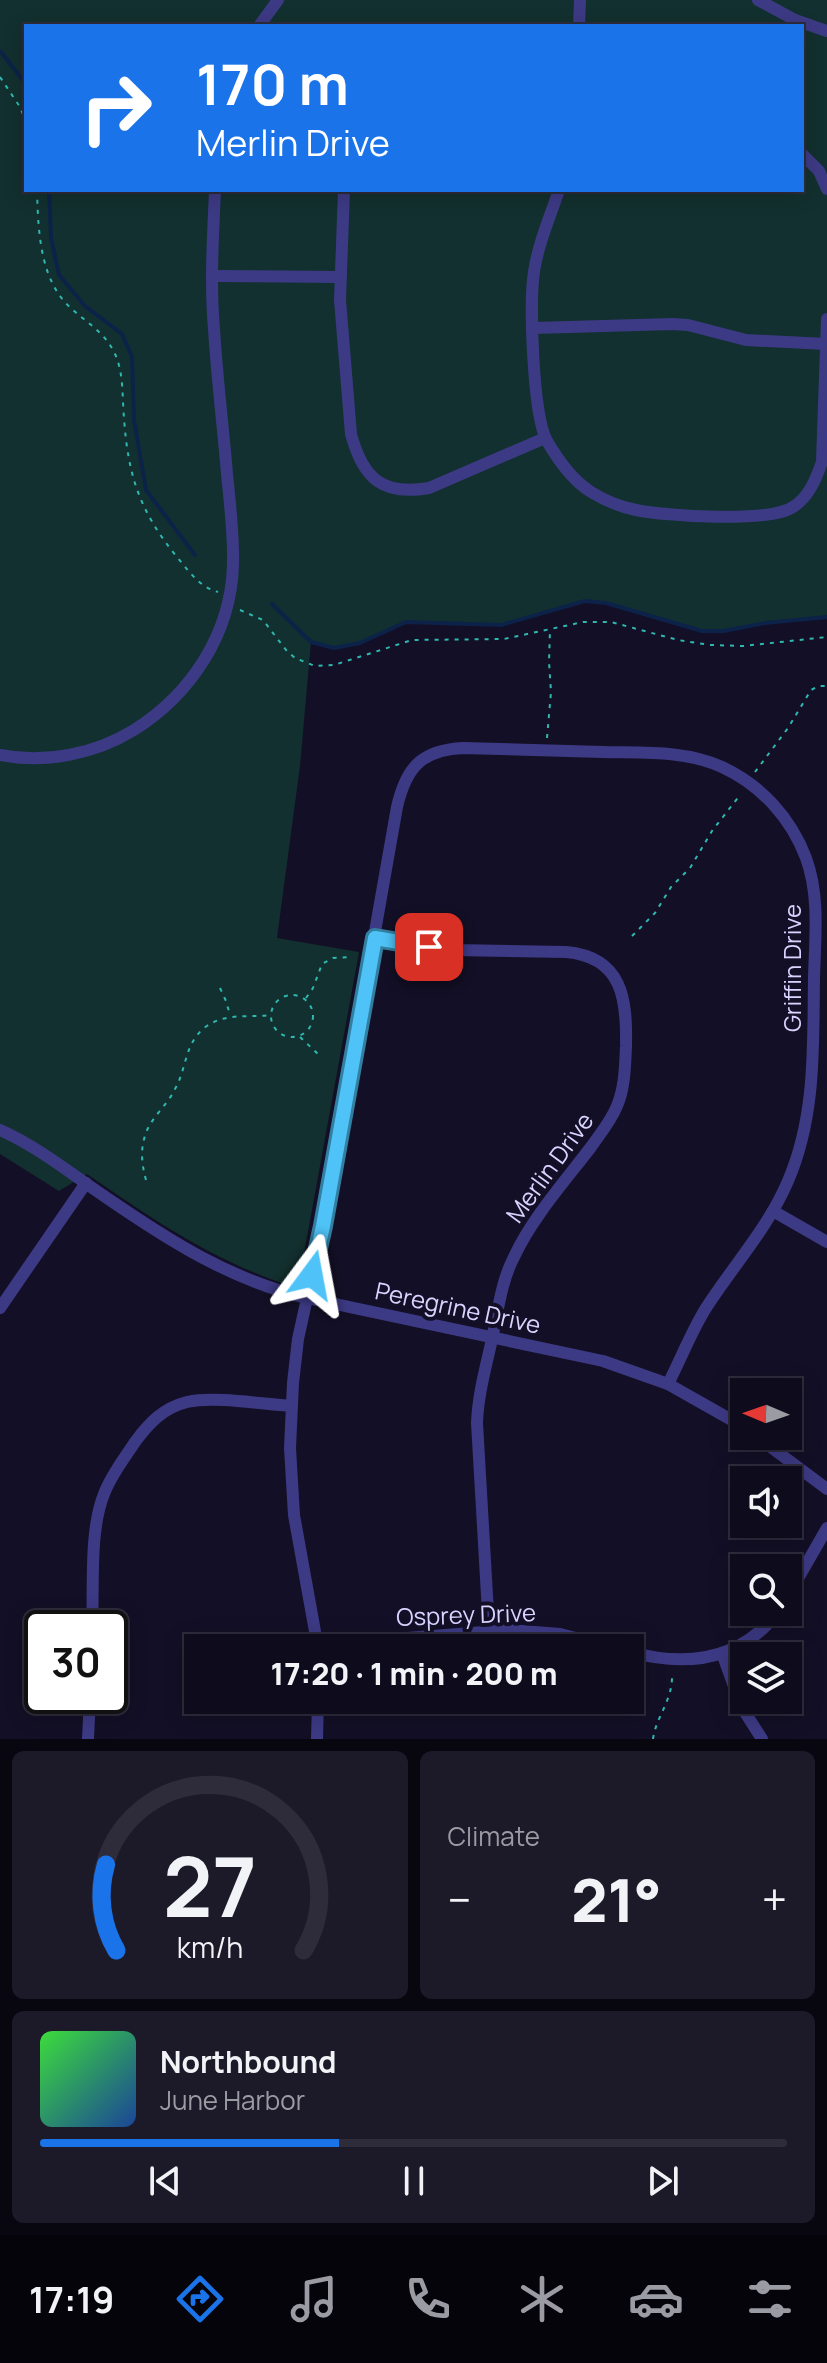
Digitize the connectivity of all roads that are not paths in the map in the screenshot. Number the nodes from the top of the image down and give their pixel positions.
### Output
1 (278, 0) edge
2 (580, 0) edge
3 (758, 0) edge
4 (260, 24) edge
5 (579, 24) edge
6 (827, 31) edge
7 (804, 156) edge
8 (827, 189) edge
9 (215, 192) edge
10 (344, 192) edge
11 (558, 192) edge
12 (212, 276) junction
13 (340, 277) junction
14 (827, 319) edge
15 (534, 328) junction
16 (826, 344) edge
17 (545, 438) junction
18 (0, 755) edge
19 (375, 938) junction
20 (0, 1130) edge
21 (86, 1183) junction
22 (773, 1211) junction
23 (827, 1242) edge
24 (307, 1298) junction
25 (0, 1308) edge
26 (492, 1337) junction
27 (668, 1384) junction
28 (291, 1406) junction
29 (730, 1419) edge
30 (775, 1450) edge
31 (827, 1489) edge
32 (827, 1528) edge
33 (802, 1572) edge
34 (93, 1610) edge
35 (763, 1626) edge
36 (489, 1630) junction
37 (316, 1634) edge
38 (449, 1634) edge
39 (557, 1634) edge
40 (722, 1653) junction
41 (644, 1656) edge
42 (89, 1714) edge
43 (318, 1714) edge
44 (88, 1739) edge
45 (317, 1739) edge
46 (762, 1739) edge

1 - 4 street
2 - 5 street
3 - 6 street
7 - 8 street
9 - 12 street
10 - 13 street
11 - 15 street
12 - 13 street
12 - 18 street
13 - 17 street
14 - 16 street
15 - 16 street
15 - 17 street
16 - 17 street
19 - 22 street, Griffin Drive
19 - 24 street
19 - 26 street, Merlin Drive
20 - 21 street, Peregrine Drive
21 - 24 street, Peregrine Drive
21 - 25 street
22 - 23 street
22 - 27 street, Griffin Drive
24 - 26 street, Peregrine Drive
24 - 28 street
26 - 27 street, Peregrine Drive
26 - 36 street, Merlin Drive
27 - 29 street, Peregrine Drive
28 - 34 street
28 - 37 street
30 - 31 street
32 - 33 street
35 - 40 street
36 - 38 street, Osprey Drive
36 - 39 street, Osprey Drive
40 - 41 street
40 - 46 street
42 - 44 street
43 - 45 street

